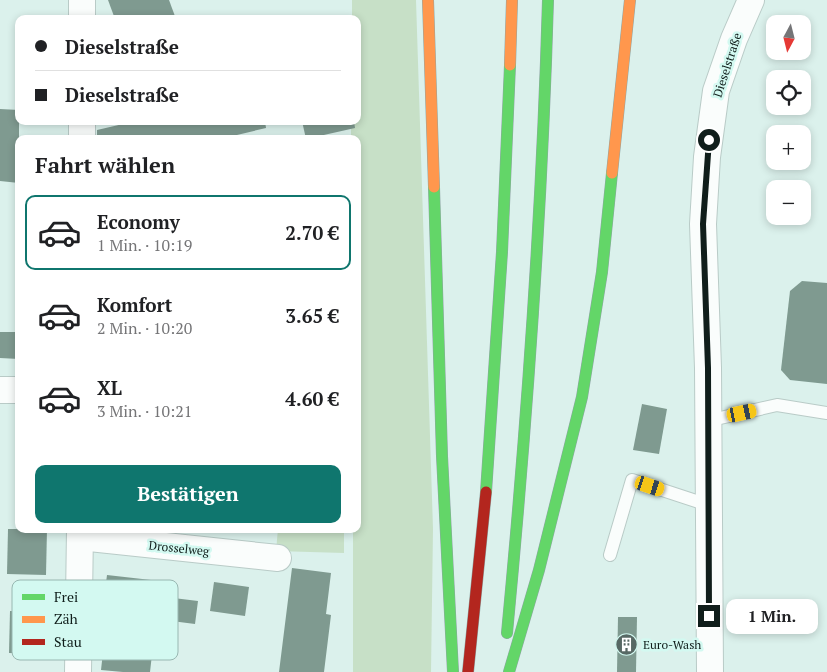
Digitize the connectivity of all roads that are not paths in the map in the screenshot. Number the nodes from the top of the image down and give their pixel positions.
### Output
1 (82, 0) edge
2 (428, 0) edge
3 (512, 0) edge
4 (548, 0) edge
5 (630, 0) edge
6 (751, 0) edge
7 (82, 15) edge
8 (0, 390) edge
9 (15, 390) edge
10 (827, 413) edge
11 (707, 421) junction
12 (708, 505) junction
13 (80, 533) edge
14 (610, 555) dead end
15 (278, 558) dead end
16 (79, 580) edge
17 (453, 672) edge
18 (468, 672) edge
19 (504, 672) edge
20 (508, 672) edge
21 (710, 672) edge

1 - 7 street
2 - 17 highway
3 - 18 highway
4 - 19 highway
5 - 20 highway
6 - 11 street, Dieselstraße
8 - 9 street
10 - 11 lane
11 - 12 street, Dieselstraße
12 - 14 lane
12 - 21 street, Dieselstraße
13 - 15 street, Drosselweg
13 - 16 street

